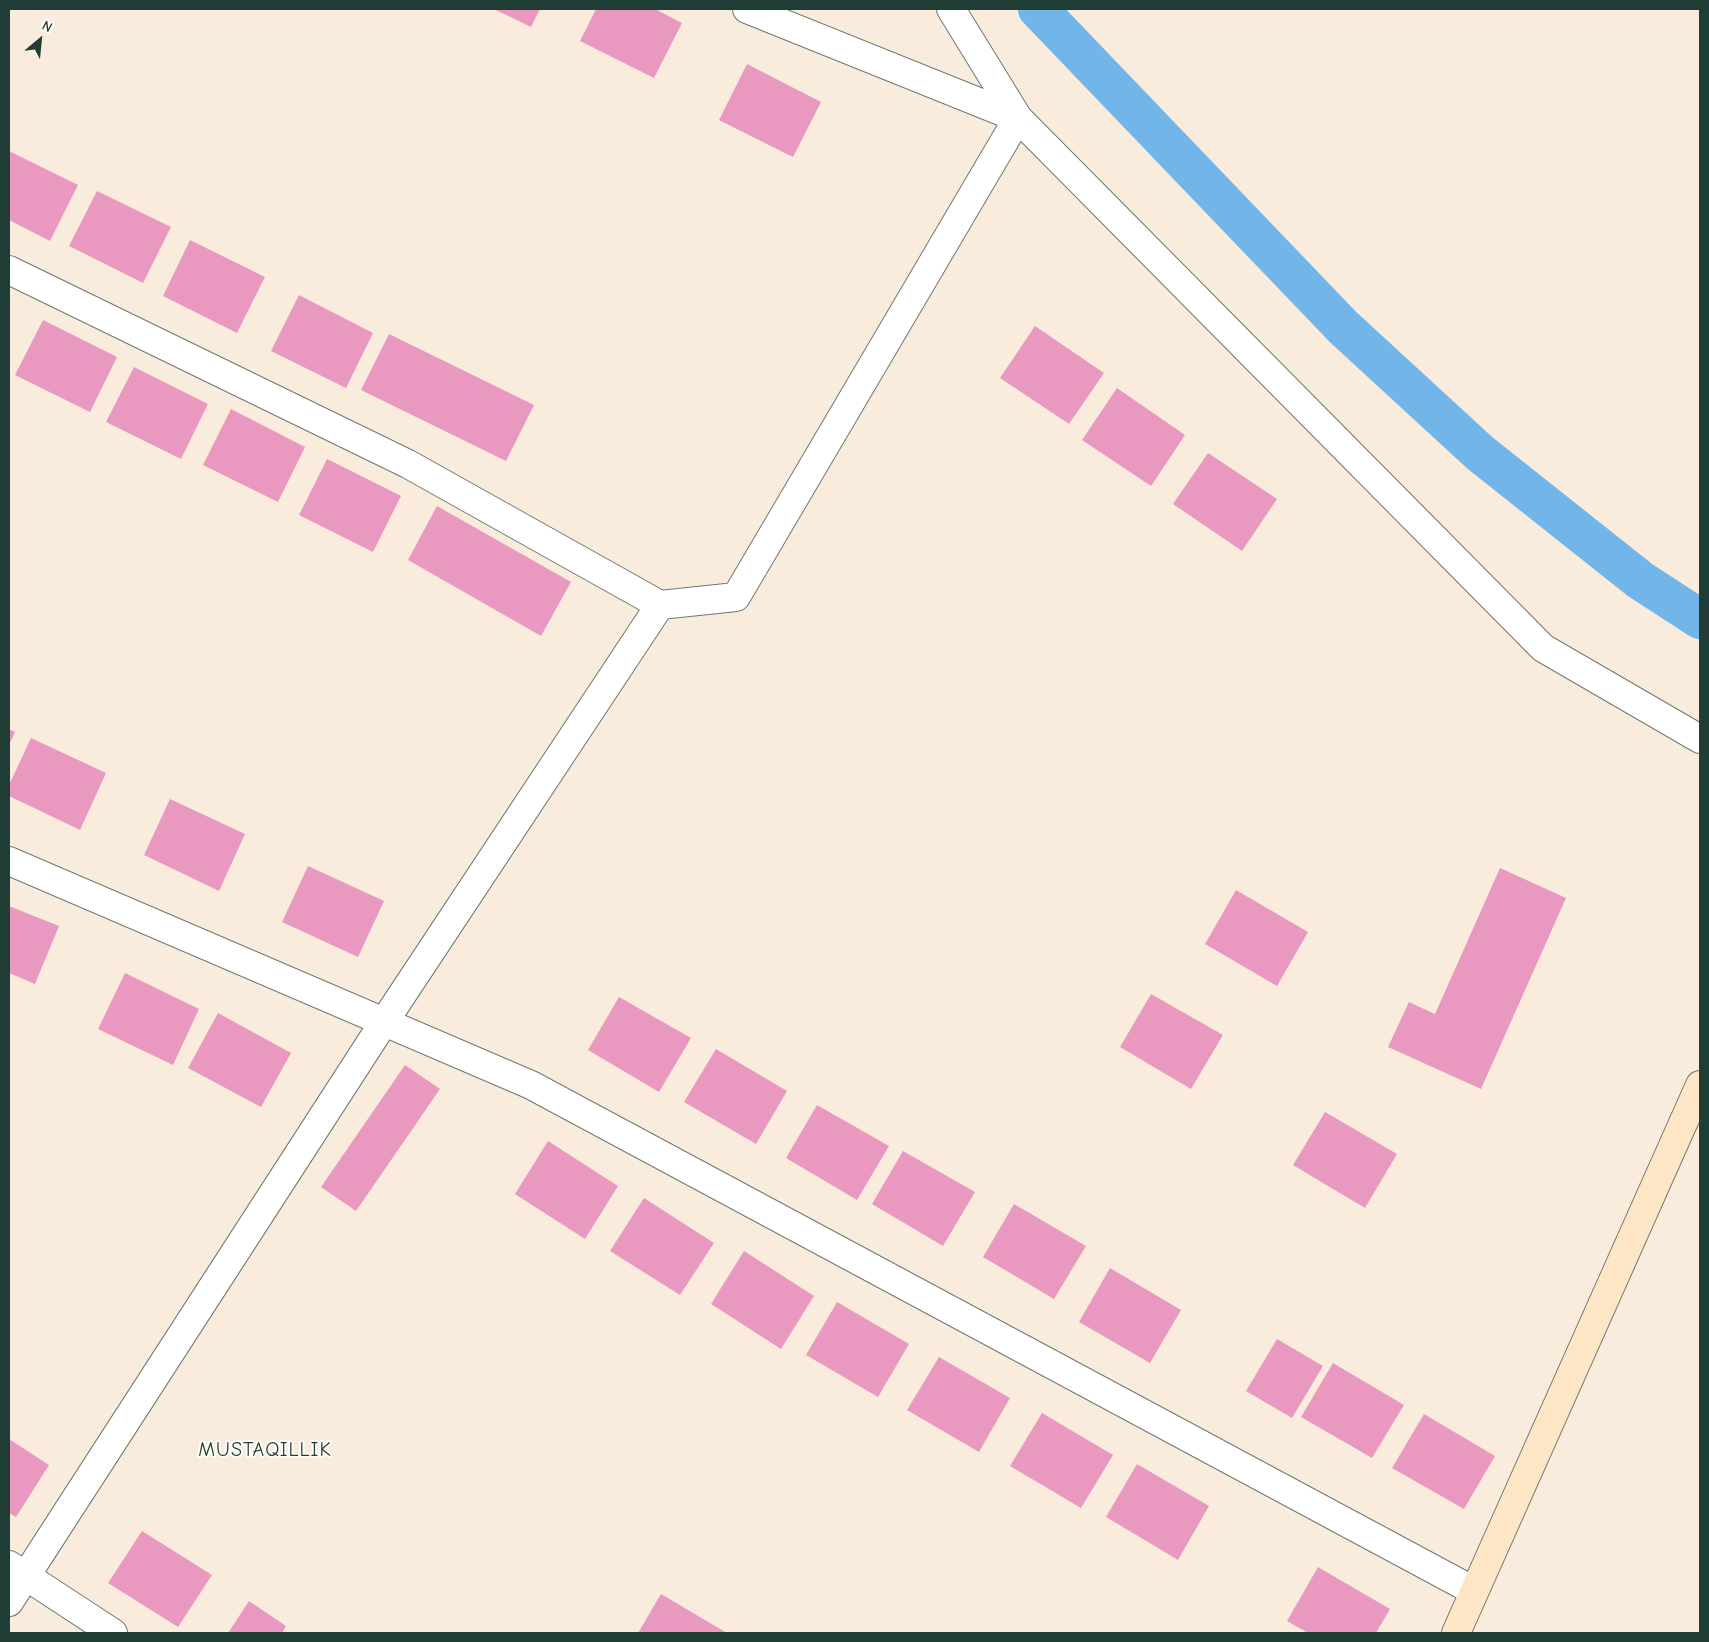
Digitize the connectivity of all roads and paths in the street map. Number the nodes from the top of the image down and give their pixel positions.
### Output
1 (747, 9) edge
2 (951, 9) edge
3 (1018, 118) junction
4 (9, 270) edge
5 (660, 605) junction
6 (1700, 740) edge
7 (9, 861) edge
8 (384, 1022) junction
9 (1700, 1085) edge
10 (17, 1571) edge
11 (1474, 1591) junction
12 (9, 1602) edge
13 (113, 1633) edge
14 (1456, 1633) edge

1 - 3 street
2 - 3 street
3 - 5 street
3 - 6 street
4 - 5 street
5 - 8 street
7 - 8 street
8 - 10 street
8 - 11 street
9 - 11 street
10 - 12 street
10 - 13 street
11 - 14 street

